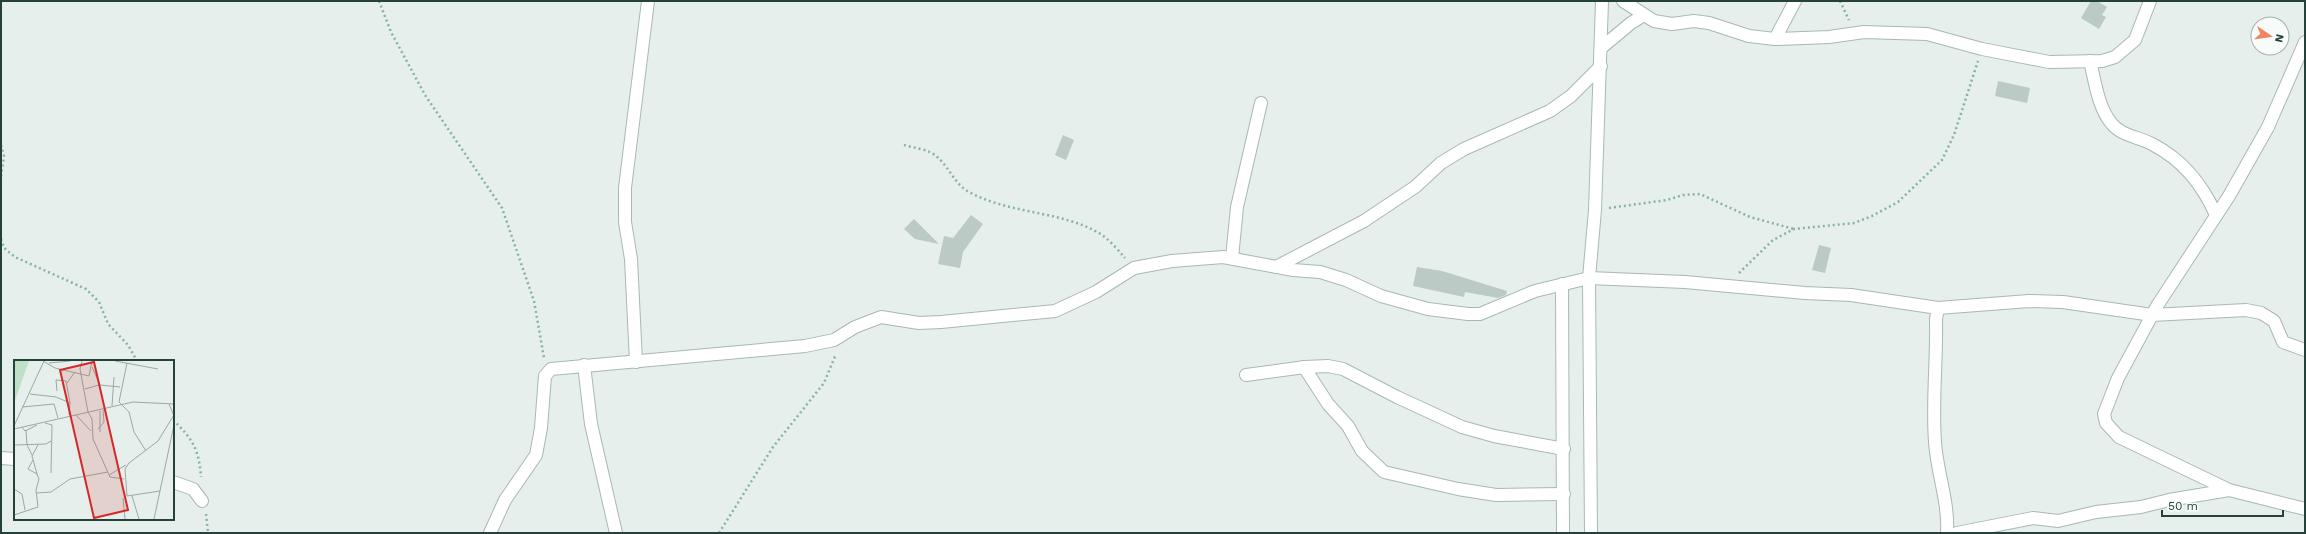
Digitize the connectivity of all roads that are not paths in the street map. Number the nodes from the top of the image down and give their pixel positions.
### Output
1 (648, 1) edge
2 (1602, 1) edge
3 (1623, 1) edge
4 (1795, 1) edge
5 (2150, 1) edge
6 (1644, 15) junction
7 (1775, 39) junction
8 (2305, 42) edge
9 (1601, 48) junction
10 (2090, 61) junction
11 (1601, 66) junction
12 (1261, 103) dead end
13 (2216, 215) junction
14 (1232, 258) junction
15 (1276, 267) junction
16 (1589, 278) junction
17 (1562, 284) junction
18 (1938, 308) junction
19 (2152, 315) junction
20 (2305, 350) edge
21 (636, 362) junction
22 (581, 365) junction
23 (1304, 368) junction
24 (1246, 375) dead end
25 (1564, 449) junction
26 (1, 458) edge
27 (14, 459) edge
28 (174, 482) edge
29 (2230, 490) junction
30 (1564, 494) junction
31 (202, 501) road end
32 (2305, 509) edge
33 (490, 533) edge
34 (616, 533) edge
35 (1563, 533) edge
36 (1591, 533) edge
37 (1947, 533) edge
38 (1957, 533) edge

1 - 21 street
2 - 9 street
3 - 6 street
4 - 7 street
5 - 10 street
6 - 7 street
6 - 9 street
7 - 10 street
8 - 13 street
9 - 11 street
10 - 13 street
11 - 15 street
11 - 16 street
12 - 14 street
13 - 19 street
14 - 15 street
14 - 21 street
15 - 17 street
16 - 17 street
16 - 18 street
16 - 36 street
17 - 25 street
18 - 19 street
18 - 37 street
19 - 20 street
19 - 29 street
21 - 22 street
22 - 33 street
22 - 34 street
23 - 24 street
23 - 25 street
23 - 30 street
25 - 30 street
26 - 27 street
28 - 31 street
29 - 32 street
29 - 38 street
30 - 35 street

